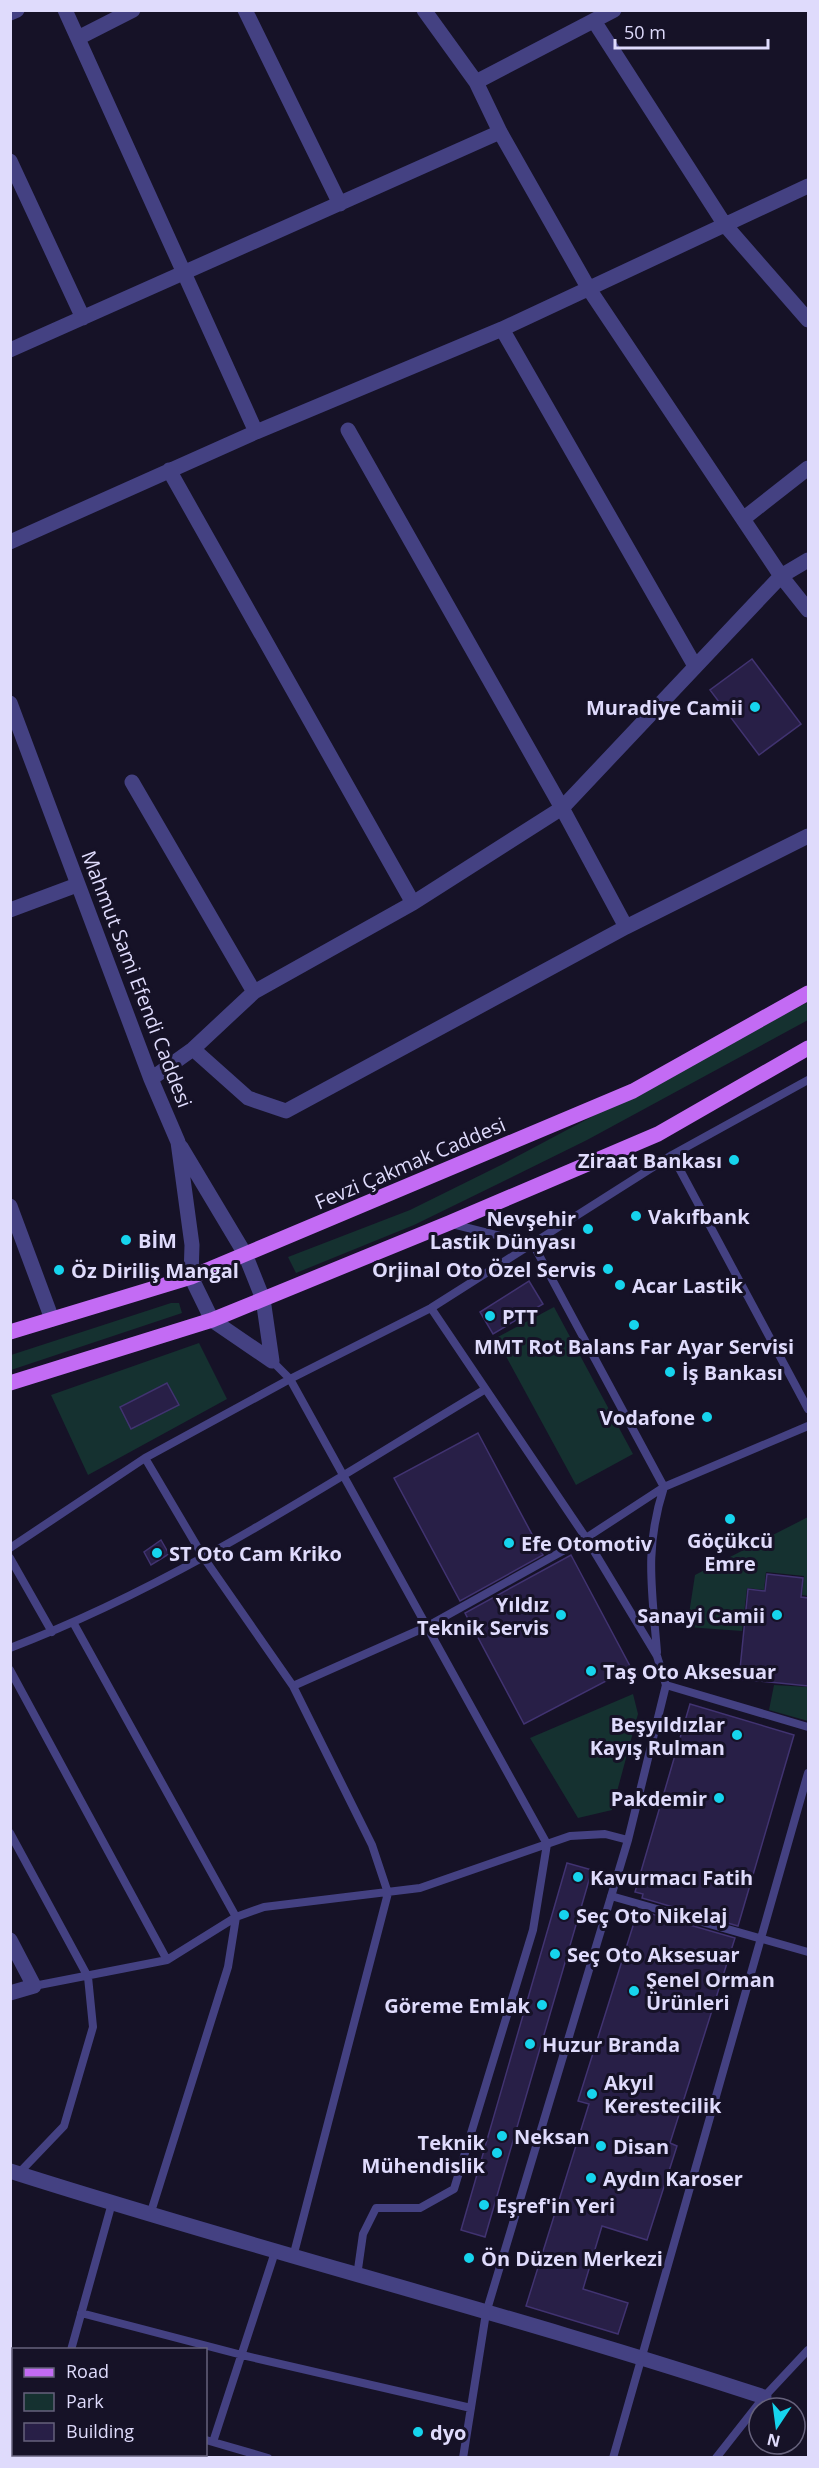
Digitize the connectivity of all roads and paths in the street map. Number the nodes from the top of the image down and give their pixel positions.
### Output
1 (17, 10) edge
2 (65, 10) edge
3 (133, 10) edge
4 (245, 10) edge
5 (424, 10) edge
6 (614, 10) edge
7 (10, 13) edge
8 (594, 21) junction
9 (78, 38) junction
10 (476, 82) junction
11 (500, 132) junction
12 (10, 161) edge
13 (808, 186) edge
14 (340, 204) junction
15 (725, 225) junction
16 (183, 274) junction
17 (589, 288) junction
18 (83, 318) junction
19 (808, 320) edge
20 (502, 329) junction
21 (10, 350) edge
22 (348, 430) dead end
23 (256, 432) junction
24 (808, 468) edge
25 (170, 471) junction
26 (743, 519) junction
27 (10, 543) edge
28 (808, 560) edge
29 (781, 576) junction
30 (808, 610) edge
31 (695, 666) junction
32 (10, 703) edge
33 (132, 782) dead end
34 (562, 808) junction
35 (808, 836) edge
36 (77, 885) junction
37 (414, 903) junction
38 (10, 910) edge
39 (626, 927) junction
40 (254, 993) junction
41 (808, 993) edge
42 (808, 1048) edge
43 (193, 1049) junction
44 (151, 1079) junction
45 (808, 1080) edge
46 (178, 1142) junction
47 (672, 1155) junction
48 (10, 1206) edge
49 (449, 1223) junction
50 (533, 1244) junction
51 (245, 1254) junction
52 (191, 1277) junction
53 (263, 1299) junction
54 (431, 1308) junction
55 (52, 1319) junction
56 (212, 1320) junction
57 (10, 1332) edge
58 (272, 1361) junction
59 (290, 1379) junction
60 (10, 1383) edge
61 (484, 1390) junction
62 (808, 1409) edge
63 (808, 1426) edge
64 (145, 1458) junction
65 (342, 1475) junction
66 (664, 1487) junction
67 (586, 1538) junction
68 (10, 1548) edge
69 (10, 1558) edge
70 (204, 1558) junction
71 (74, 1624) junction
72 (426, 1626) junction
73 (52, 1632) junction
74 (10, 1648) edge
75 (657, 1656) junction
76 (10, 1670) edge
77 (666, 1685) junction
78 (293, 1686) junction
79 (808, 1727) edge
80 (808, 1773) edge
81 (10, 1833) edge
82 (628, 1840) junction
83 (547, 1844) junction
84 (388, 1893) junction
85 (611, 1896) junction
86 (236, 1917) junction
87 (761, 1938) junction
88 (10, 1940) edge
89 (808, 1952) edge
90 (167, 1960) junction
91 (88, 1977) junction
92 (34, 1986) junction
93 (10, 1993) edge
94 (15, 2172) edge
95 (112, 2203) junction
96 (150, 2215) junction
97 (275, 2252) junction
98 (293, 2257) junction
99 (357, 2276) junction
100 (81, 2313) junction
101 (486, 2313) junction
102 (71, 2348) edge
103 (808, 2350) edge
104 (242, 2355) junction
105 (642, 2356) junction
106 (761, 2396) edge
107 (765, 2396) edge
108 (471, 2408) junction
109 (747, 2418) edge
110 (209, 2441) edge
111 (268, 2457) edge
112 (463, 2457) edge
113 (613, 2457) edge
114 (716, 2457) edge

1 - 7 street
2 - 9 street
3 - 9 street
4 - 14 street
5 - 10 street
6 - 8 street
8 - 10 street
8 - 15 street
9 - 16 street
10 - 11 street
11 - 14 street
11 - 17 street
12 - 18 street
13 - 15 street
14 - 16 street
15 - 17 street
15 - 19 street
16 - 18 street
16 - 23 street
17 - 20 street
17 - 26 street
18 - 21 street
20 - 23 street
20 - 31 street
22 - 34 street
23 - 25 street
24 - 26 street
25 - 27 street
25 - 37 street
26 - 29 street
28 - 29 street
29 - 30 street
29 - 31 street
31 - 34 street
32 - 36 street, Mahmut Sami Efendi Caddesi
33 - 40 street
34 - 37 street
34 - 39 street
35 - 39 street
36 - 38 street
36 - 44 street, Mahmut Sami Efendi Caddesi
37 - 40 street
39 - 43 street
40 - 43 street
41 - 51 main road, Fevzi Çakmak Caddesi
42 - 49 main road
43 - 44 street
44 - 46 street, Mahmut Sami Efendi Caddesi
45 - 47 lane
46 - 51 street
46 - 52 street, Mahmut Sami Efendi Caddesi
47 - 50 lane
47 - 62 lane
48 - 55 street
49 - 50 lane
49 - 53 main road
50 - 54 lane
50 - 66 lane
51 - 52 main road, Fevzi Çakmak Caddesi
51 - 53 street
52 - 55 main road, Fevzi Çakmak Caddesi
52 - 56 street
53 - 56 main road
53 - 58 street
54 - 59 lane
54 - 61 lane
55 - 57 main road, Fevzi Çakmak Caddesi
56 - 58 street
56 - 60 main road
58 - 59 lane
59 - 64 lane
59 - 65 lane
61 - 65 lane
61 - 67 lane
63 - 66 lane
64 - 68 lane
64 - 70 lane
65 - 70 lane
65 - 72 lane
66 - 67 lane
66 - 75 lane
67 - 72 lane
67 - 75 lane
69 - 73 lane
70 - 71 lane
70 - 78 lane
71 - 73 lane
71 - 86 lane
72 - 78 lane
72 - 83 lane
73 - 74 lane
75 - 77 lane
76 - 90 lane
77 - 79 lane
77 - 82 lane
78 - 84 lane
80 - 87 lane
81 - 91 lane
82 - 83 lane
82 - 85 lane
83 - 84 lane
83 - 99 lane
84 - 86 lane
84 - 98 lane
85 - 87 lane
85 - 101 lane
86 - 90 lane
86 - 96 lane
87 - 89 lane
87 - 105 lane
88 - 92 street
90 - 91 lane
91 - 92 lane
91 - 94 lane
92 - 93 street
94 - 95 street
95 - 96 street
95 - 100 lane
96 - 97 street
97 - 98 street
97 - 104 lane
98 - 99 street
99 - 101 street
100 - 102 lane
100 - 104 lane
101 - 105 street
101 - 108 lane
103 - 107 lane
104 - 108 lane
104 - 110 lane
105 - 106 street
105 - 113 lane
108 - 112 lane
109 - 114 lane
110 - 111 lane

